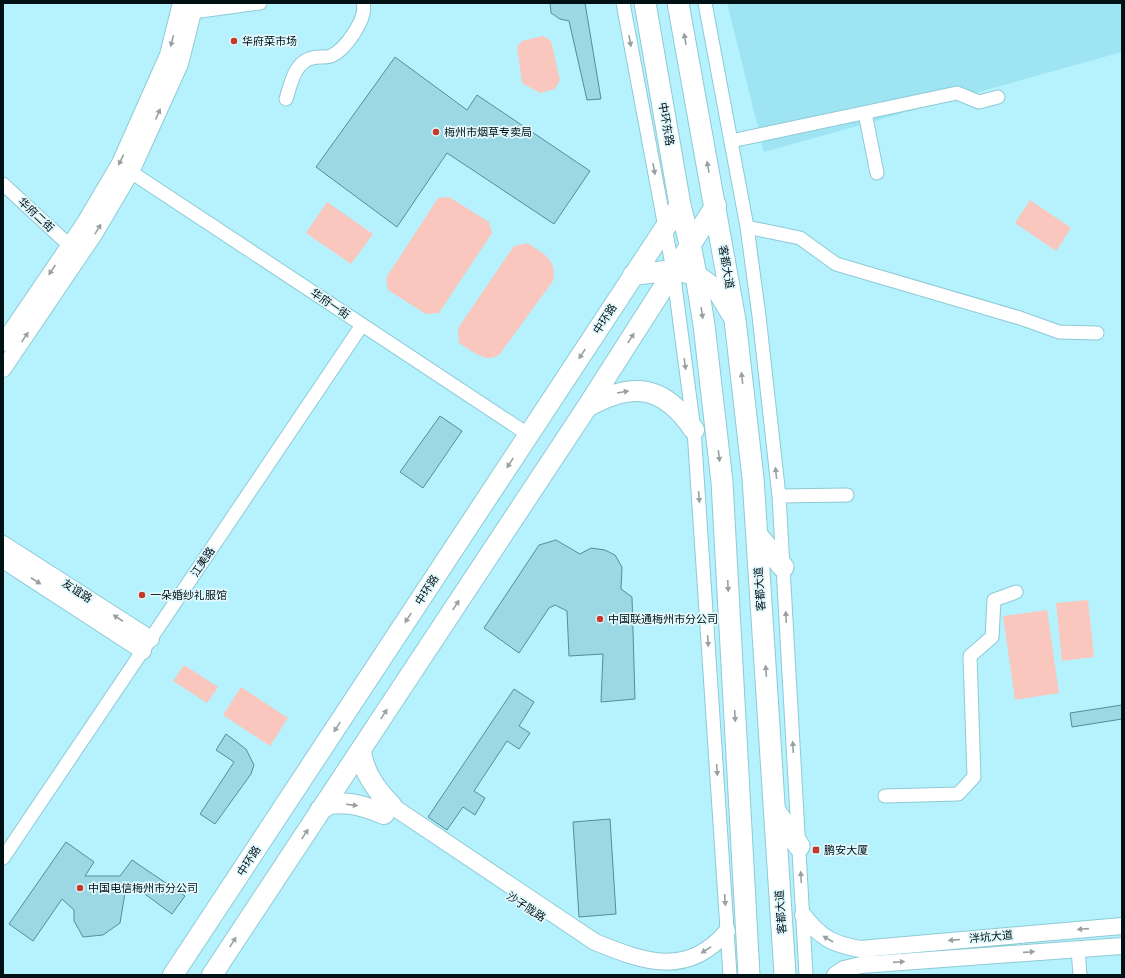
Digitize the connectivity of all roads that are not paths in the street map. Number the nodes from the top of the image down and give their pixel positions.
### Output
1 (260, 3) edge
2 (363, 3) edge
3 (623, 3) edge
4 (645, 3) edge
5 (678, 3) edge
6 (705, 3) edge
7 (189, 6) edge
8 (690, 68) junction
9 (657, 75) junction
10 (998, 97) dead end
11 (286, 99) dead end
12 (865, 113) junction
13 (731, 141) junction
14 (132, 172) junction
15 (877, 173) dead end
16 (3, 184) edge
17 (680, 205) junction
18 (716, 205) junction
19 (746, 227) junction
20 (665, 228) junction
21 (690, 244) junction
22 (69, 245) junction
23 (673, 270) junction
24 (633, 275) junction
25 (696, 275) junction
26 (735, 320) junction
27 (362, 326) junction
28 (1097, 334) dead end
29 (3, 343) edge
30 (3, 369) edge
31 (587, 406) junction
32 (746, 417) junction
33 (716, 422) junction
34 (694, 430) junction
35 (529, 435) junction
36 (848, 495) dead end
37 (779, 496) junction
38 (757, 535) junction
39 (3, 544) edge
40 (3, 560) edge
41 (783, 567) junction
42 (1016, 592) dead end
43 (147, 645) junction
44 (361, 749) junction
45 (885, 796) dead end
46 (320, 810) junction
47 (388, 810) junction
48 (774, 811) junction
49 (799, 846) junction
50 (3, 858) edge
51 (803, 916) junction
52 (1122, 926) edge
53 (728, 931) junction
54 (1122, 946) edge
55 (1078, 949) junction
56 (681, 971) edge
57 (174, 975) edge
58 (212, 975) edge
59 (730, 975) edge
60 (749, 975) edge
61 (785, 975) edge
62 (806, 975) edge
63 (835, 975) edge
64 (1080, 975) edge

1 - 7 street
2 - 11 street
3 -> 20 street
4 - 9 highway, 中环东路
8 -> 5 highway
6 - 13 street
14 -> 7 street
7 -> 22 street
8 - 9 highway
18 -> 8 highway
9 - 17 highway, 中环东路
10 - 12 street
12 - 13 street
12 - 15 street
13 - 19 street
14 - 27 street, 华府一街
30 -> 14 street
16 - 22 street, 华府二街
17 - 20 main road, 中环路
17 - 21 highway, 中环东路
18 - 21 main road
18 - 26 highway, 客都大道
19 - 28 street
37 -> 19 street
20 - 23 street
20 - 24 main road, 中环路
21 - 23 main road
21 - 25 highway
22 -> 29 street
23 - 24 main road
23 - 25 main road
31 -> 23 main road
23 -> 34 street
24 -> 35 main road, 中环路
25 - 26 main road
25 -> 33 highway
32 -> 26 highway, 客都大道
27 - 35 street, 华府一街
27 - 43 street, 江美路
31 -> 34 main road
44 -> 31 main road
32 - 33 highway
32 - 38 highway, 客都大道
33 -> 60 highway
34 -> 53 street
35 -> 57 main road, 中环路
36 - 37 street
37 - 41 street
38 - 41 highway
48 -> 38 highway, 客都大道
43 -> 39 street, 友谊路
40 -> 43 street, 友谊路
49 -> 41 street
42 - 45 street
43 - 50 street, 江美路
44 - 46 main road
44 - 47 main road
46 -> 47 main road
58 -> 46 main road
47 - 56 street, 沙子陇路
48 - 49 highway
48 - 61 highway, 客都大道
51 -> 49 street
52 -> 51 street, 泮坑大道
51 - 62 street
53 -> 56 street
53 - 59 street
54 - 55 street, 泮坑大道
63 -> 55 street, 泮坑大道
55 - 64 street

